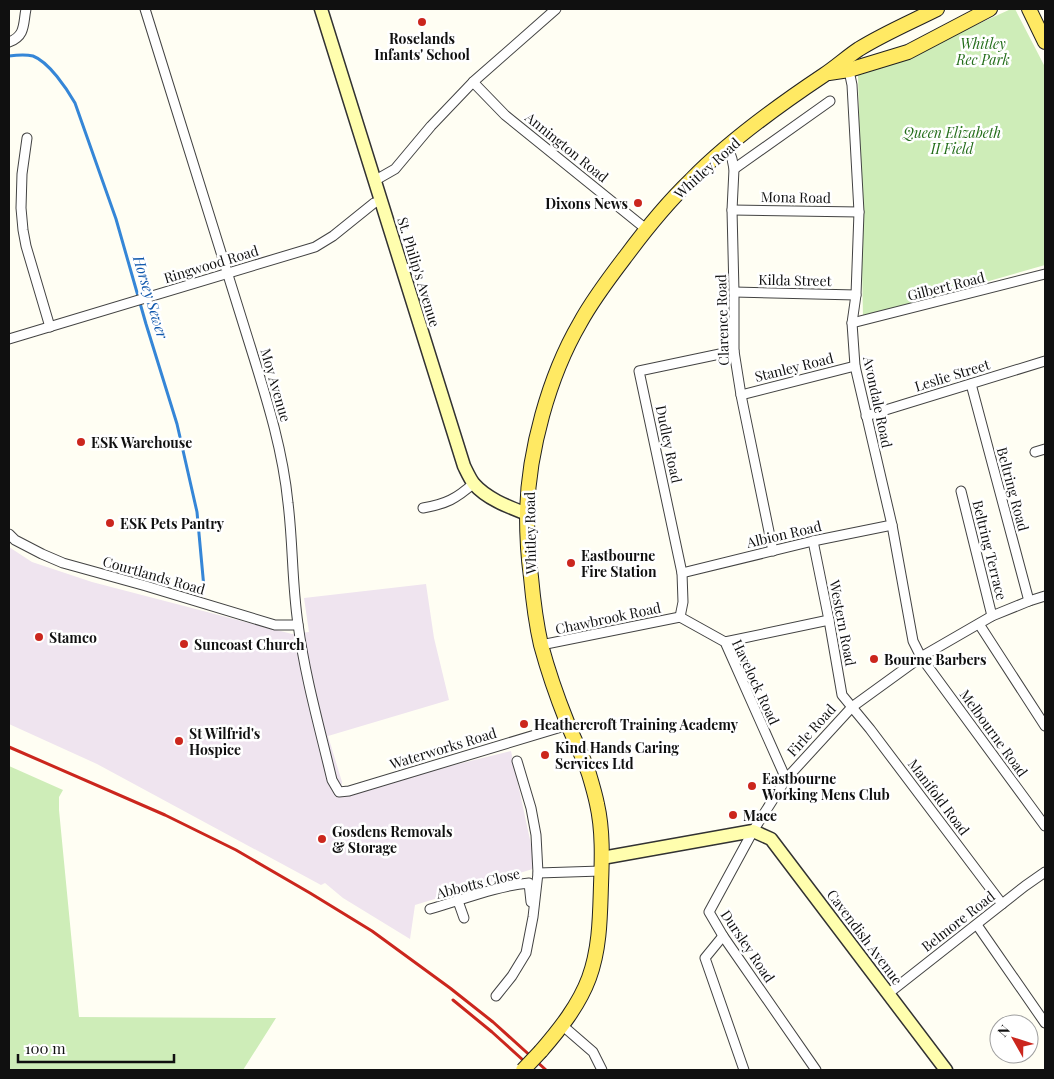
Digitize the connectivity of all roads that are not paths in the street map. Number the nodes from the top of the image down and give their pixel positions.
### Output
1 (26, 9) edge
2 (145, 9) edge
3 (322, 9) edge
4 (556, 9) edge
5 (937, 9) edge
6 (990, 9) edge
7 (1029, 9) edge
8 (9, 42) edge
9 (1045, 42) edge
10 (847, 64) junction
11 (473, 82) junction
12 (830, 101) dead end
13 (27, 138) dead end
14 (728, 147) junction
15 (734, 169) junction
16 (374, 181) junction
17 (381, 201) junction
18 (732, 210) junction
19 (859, 212) junction
20 (646, 228) junction
21 (227, 274) junction
22 (1045, 274) edge
23 (734, 292) junction
24 (856, 294) junction
25 (852, 323) junction
26 (50, 327) junction
27 (9, 339) edge
28 (734, 352) junction
29 (1045, 361) edge
30 (854, 366) junction
31 (971, 384) junction
32 (741, 395) junction
33 (866, 416) junction
34 (1045, 448) edge
35 (1035, 452) dead end
36 (474, 483) junction
37 (961, 491) dead end
38 (423, 508) dead end
39 (527, 514) junction
40 (892, 525) junction
41 (9, 534) edge
42 (813, 541) junction
43 (773, 551) junction
44 (682, 573) junction
45 (1045, 596) edge
46 (1029, 600) junction
47 (992, 616) junction
48 (680, 617) junction
49 (829, 620) junction
50 (979, 624) junction
51 (298, 625) junction
52 (725, 642) junction
53 (541, 645) junction
54 (921, 657) junction
55 (852, 707) junction
56 (568, 725) junction
57 (1045, 726) edge
58 (517, 761) dead end
59 (332, 780) joint
60 (786, 780) junction
61 (1045, 826) edge
62 (753, 831) junction
63 (602, 864) junction
64 (1045, 872) edge
65 (538, 873) junction
66 (458, 901) junction
67 (1002, 904) junction
68 (430, 910) dead end
69 (533, 917) junction
70 (464, 918) dead end
71 (977, 925) junction
72 (722, 936) junction
73 (888, 993) junction
74 (496, 996) dead end
75 (1045, 1023) edge
76 (563, 1026) junction
77 (523, 1070) edge
78 (602, 1070) edge
79 (744, 1070) edge
80 (816, 1070) edge
81 (946, 1070) edge

1 - 8 street
2 - 21 street, Moy Avenue
3 - 16 street, St. Philip's Avenue
4 - 11 street
5 - 10 main road, Whitley Road
6 - 10 main road, Whitley Road
7 - 9 main road
10 - 14 main road, Whitley Road
10 - 19 street, Avondale Road
11 - 16 street
11 - 20 street, Annington Road
12 - 15 street
13 - 26 street
14 - 15 street, Clarence Road
14 - 20 main road, Whitley Road
15 - 18 street, Clarence Road
16 - 17 street, St. Philip's Avenue
17 - 21 street, Ringwood Road
17 - 36 street, St. Philip's Avenue
18 - 19 street, Mona Road
18 - 23 street, Clarence Road
19 - 24 street, Avondale Road
20 - 39 main road, Whitley Road
21 - 26 street, Ringwood Road
21 - 51 street, Moy Avenue
22 - 25 street, Gilbert Road
23 - 24 street, Kilda Street
23 - 28 street, Clarence Road
24 - 25 street, Avondale Road
25 - 30 street, Avondale Road
26 - 27 street, Ringwood Road
28 - 32 street, Clarence Road
28 - 44 street, Dudley Road
29 - 31 street, Leslie Street
30 - 32 street, Stanley Road
30 - 33 street, Avondale Road
31 - 33 street, Leslie Street
31 - 46 street, Beltring Road
32 - 43 street, Clarence Road
33 - 40 street, Avondale Road
34 - 35 street
36 - 38 street
36 - 39 street, St. Philip's Avenue
37 - 47 street, Beltring Terrace
39 - 53 main road, Whitley Road
40 - 42 street, Albion Road
40 - 54 street, Avondale Road
41 - 51 street, Courtlands Road
42 - 43 street, Albion Road
42 - 49 street, Western Road
43 - 44 street, Albion Road
44 - 48 street, Dudley Road
45 - 46 street, Firle Road
46 - 47 street, Firle Road
47 - 50 street, Firle Road
48 - 52 street, Havelock Road
48 - 53 street, Chawbrook Road
49 - 52 street
49 - 55 street, Western Road
50 - 54 street, Firle Road
50 - 57 street
51 - 59 street, Moy Avenue
52 - 60 street, Havelock Road
53 - 56 main road, Whitley Road
54 - 55 street, Firle Road
54 - 61 street, Melbourne Road
55 - 60 street, Firle Road
55 - 67 street, Manifold Road
56 - 59 street, Waterworks Road
56 - 63 main road, Whitley Road
58 - 65 street
60 - 62 street, Firle Road
62 - 63 street
62 - 72 street, Dursley Road
62 - 73 street, Cavendish Avenue
63 - 65 street, Abbotts Close
63 - 76 main road, Whitley Road
64 - 67 street, Belmore Road
65 - 69 street
66 - 68 street, Abbotts Close
66 - 69 street, Abbotts Close
66 - 70 street
67 - 71 street, Belmore Road
69 - 74 street
71 - 73 street, Belmore Road
71 - 75 street
72 - 79 street
72 - 80 street, Dursley Road
73 - 81 street, Cavendish Avenue
76 - 77 main road, Whitley Road, bridge
76 - 78 street

